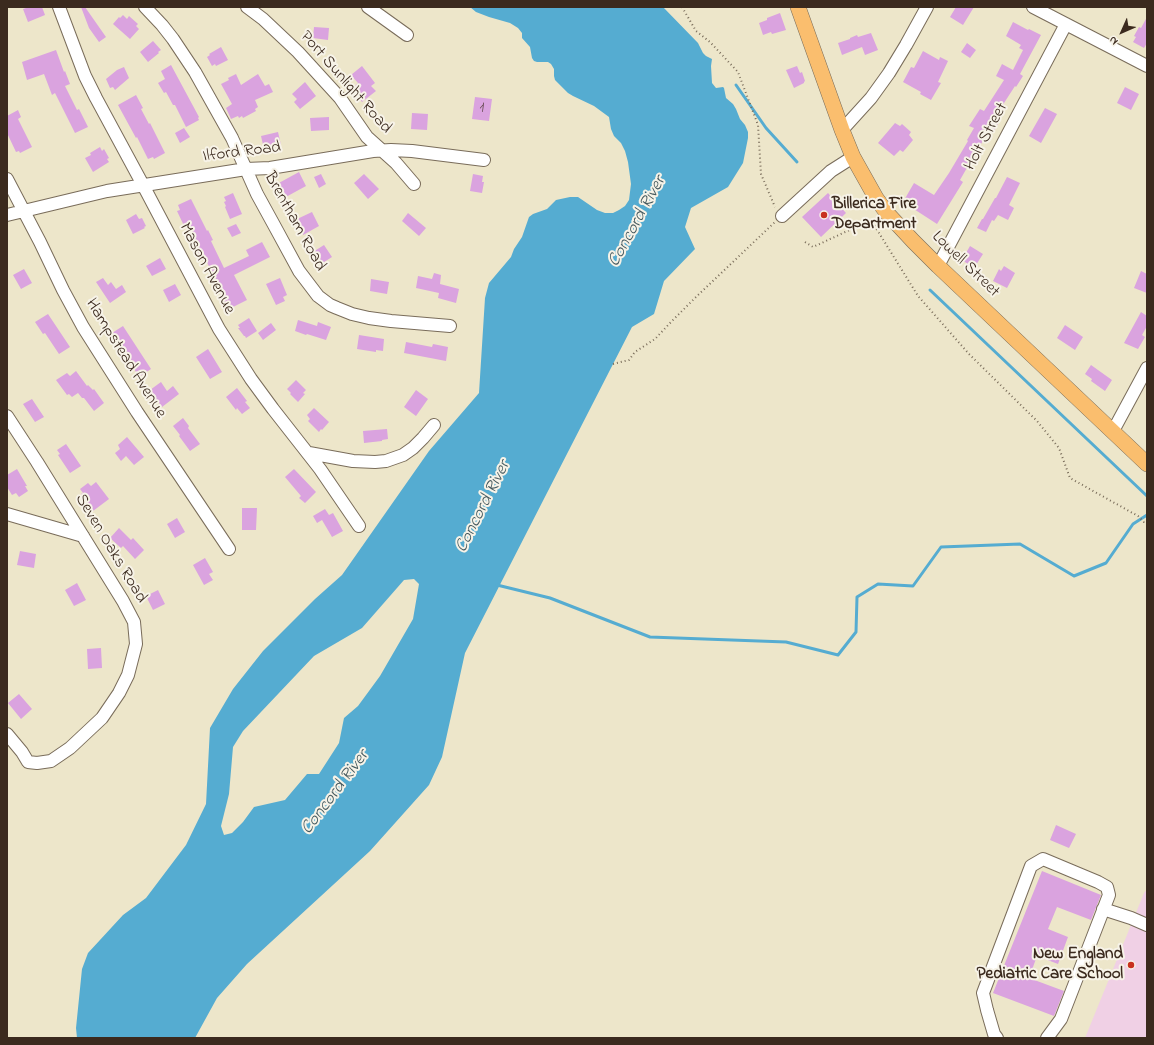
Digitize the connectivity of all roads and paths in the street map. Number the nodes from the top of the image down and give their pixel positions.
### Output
1 (59, 7) edge
2 (145, 7) edge
3 (247, 7) edge
4 (682, 7) edge
5 (798, 7) edge
6 (927, 7) edge
7 (1033, 7) edge
8 (371, 8) edge
9 (1066, 24) junction
10 (408, 35) dead end
11 (1147, 66) edge
12 (842, 130) junction
13 (382, 150) junction
14 (853, 157) junction
15 (484, 160) dead end
16 (246, 169) junction
17 (7, 179) edge
18 (414, 184) dead end
19 (143, 185) junction
20 (23, 211) junction
21 (7, 215) edge
22 (782, 216) junction
23 (805, 242) dead end
24 (938, 266) junction
25 (450, 326) dead end
26 (613, 364) dead end
27 (1147, 368) edge
28 (7, 416) edge
29 (434, 425) dead end
30 (1113, 431) junction
31 (309, 453) junction
32 (1147, 464) edge
33 (7, 514) edge
34 (1146, 522) edge
35 (359, 526) dead end
36 (83, 536) junction
37 (229, 549) dead end
38 (7, 734) edge
39 (1103, 910) junction
40 (1147, 925) edge
41 (997, 1038) edge
42 (1046, 1038) edge

1 - 19 street, Mason Avenue
2 - 16 street, Brentham Road
3 - 13 street, Port Sunlight Road
4 - 22 path
5 - 12 main road, Lowell Street
6 - 12 street
7 - 9 street
8 - 10 street
9 - 11 street
9 - 24 street, Holt Street
12 - 14 main road, Lowell Street
13 - 15 street, Ilford Road
13 - 16 street, Ilford Road
13 - 18 street, Port Sunlight Road
14 - 22 street
14 - 24 main road, Lowell Street
16 - 19 street, Ilford Road
16 - 25 street, Brentham Road
17 - 20 street, Hampstead Avenue
19 - 20 street, Ilford Road
19 - 31 street, Mason Avenue
20 - 21 street, Ilford Road
20 - 37 street, Hampstead Avenue
22 - 26 path
23 - 34 path
24 - 30 main road, Lowell Street
27 - 30 street
28 - 36 street, Seven Oaks Road
29 - 31 street
30 - 32 main road, Lowell Street
31 - 35 street, Mason Avenue
33 - 36 street
36 - 38 street, Seven Oaks Road
39 - 40 street
39 - 41 street
39 - 42 street

